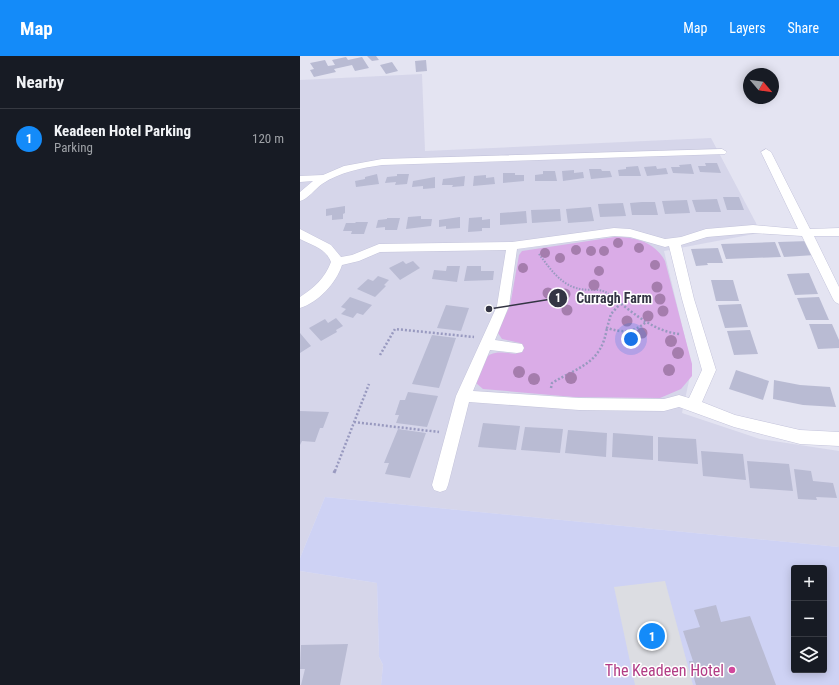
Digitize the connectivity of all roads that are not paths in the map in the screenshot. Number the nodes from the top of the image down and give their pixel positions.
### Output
1 (722, 152) dead end
2 (766, 152) dead end
3 (322, 178) junction
4 (300, 179) edge
5 (300, 198) edge
6 (839, 232) edge
7 (300, 233) edge
8 (807, 233) junction
9 (674, 242) junction
10 (512, 246) junction
11 (337, 262) junction
12 (839, 299) edge
13 (300, 303) edge
14 (486, 341) junction
15 (517, 348) dead end
16 (463, 396) junction
17 (694, 405) junction
18 (839, 439) edge
19 (440, 485) dead end

1 - 3 street
2 - 8 street
3 - 4 street
3 - 5 street
6 - 8 street
7 - 11 street
8 - 9 street
8 - 12 street
9 - 10 street
9 - 17 street
10 - 11 street
10 - 14 street
11 - 13 street
14 - 15 street
14 - 16 street
16 - 17 street
16 - 19 street
17 - 18 street

